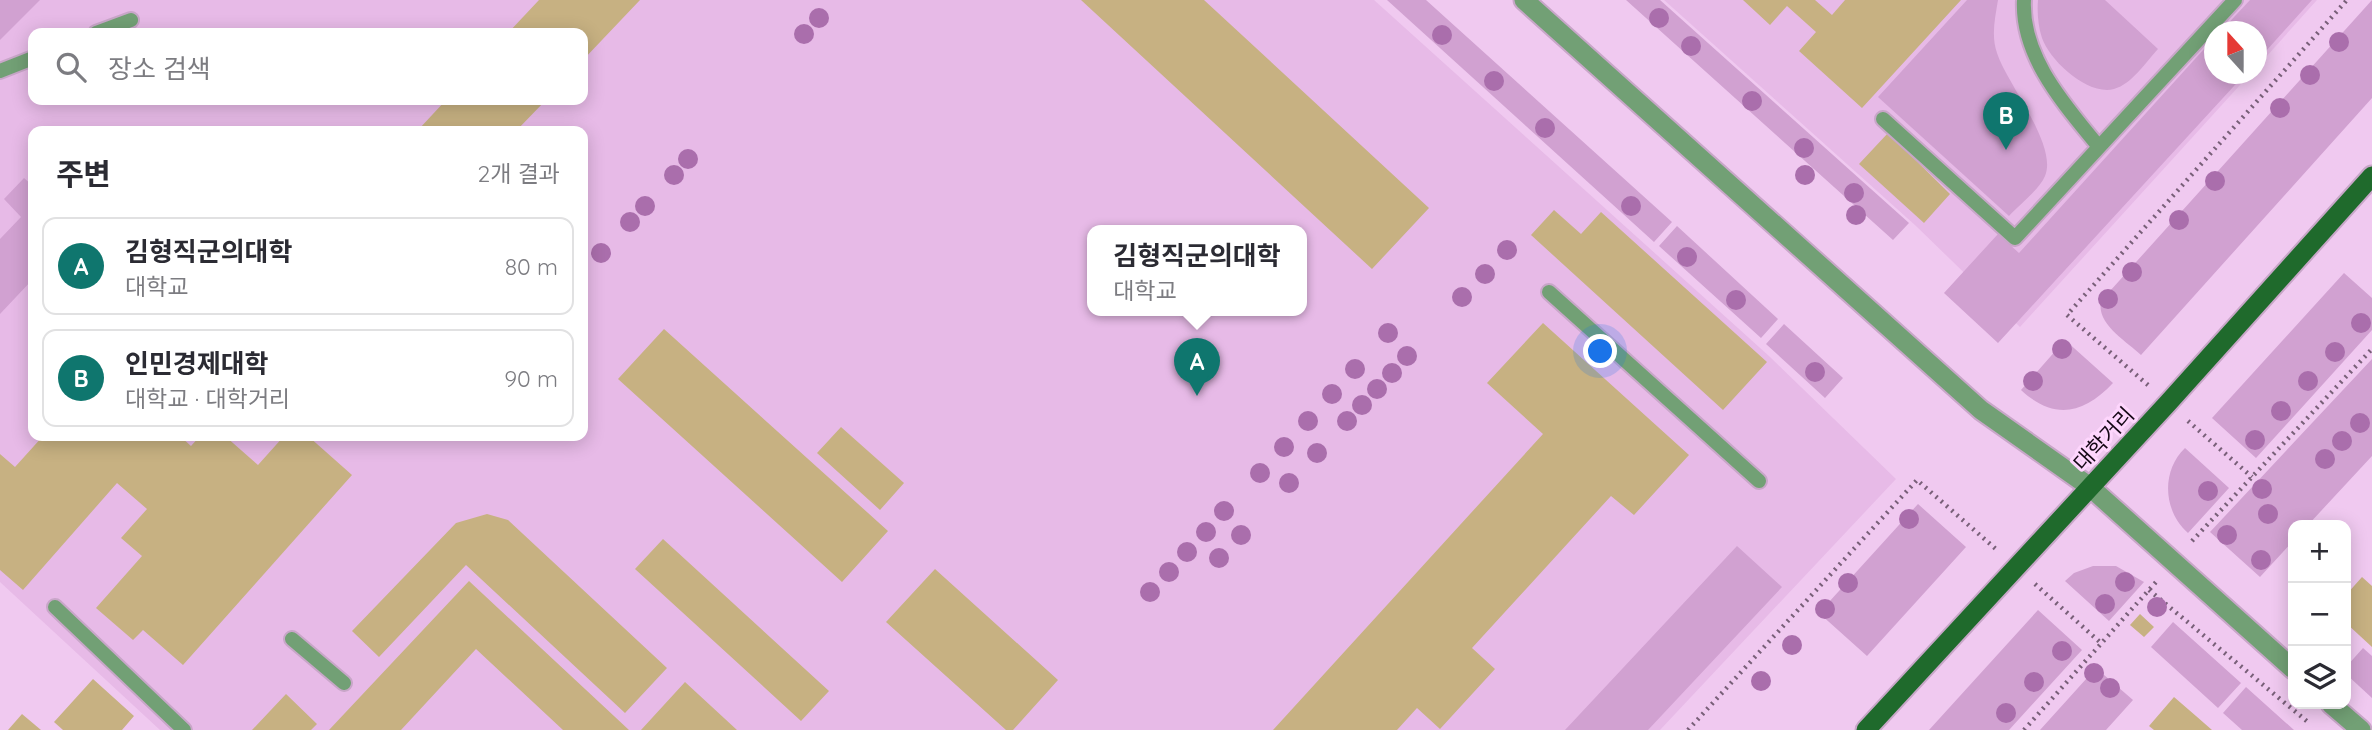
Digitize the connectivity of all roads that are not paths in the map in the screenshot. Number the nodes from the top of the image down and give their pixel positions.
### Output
1 (1524, 0) edge
2 (2024, 0) edge
3 (2235, 0) edge
4 (131, 20) dead end
5 (109, 28) edge
6 (28, 60) edge
7 (0, 71) edge
8 (1883, 119) dead end
9 (2099, 147) junction
10 (2372, 176) edge
11 (1549, 292) dead end
12 (1759, 481) dead end
13 (2090, 487) junction
14 (55, 607) dead end
15 (292, 639) dead end
16 (2288, 666) edge
17 (344, 683) dead end
18 (2338, 709) edge
19 (184, 730) edge
20 (1866, 730) edge
21 (2361, 730) edge

1 - 13 street
2 - 9 lane
3 - 9 lane
4 - 5 lane
6 - 7 lane
8 - 9 lane
10 - 13 main road, 대학거리
11 - 12 lane
13 - 16 street
13 - 20 main road, 대학거리
14 - 19 lane
15 - 17 lane
18 - 21 street

